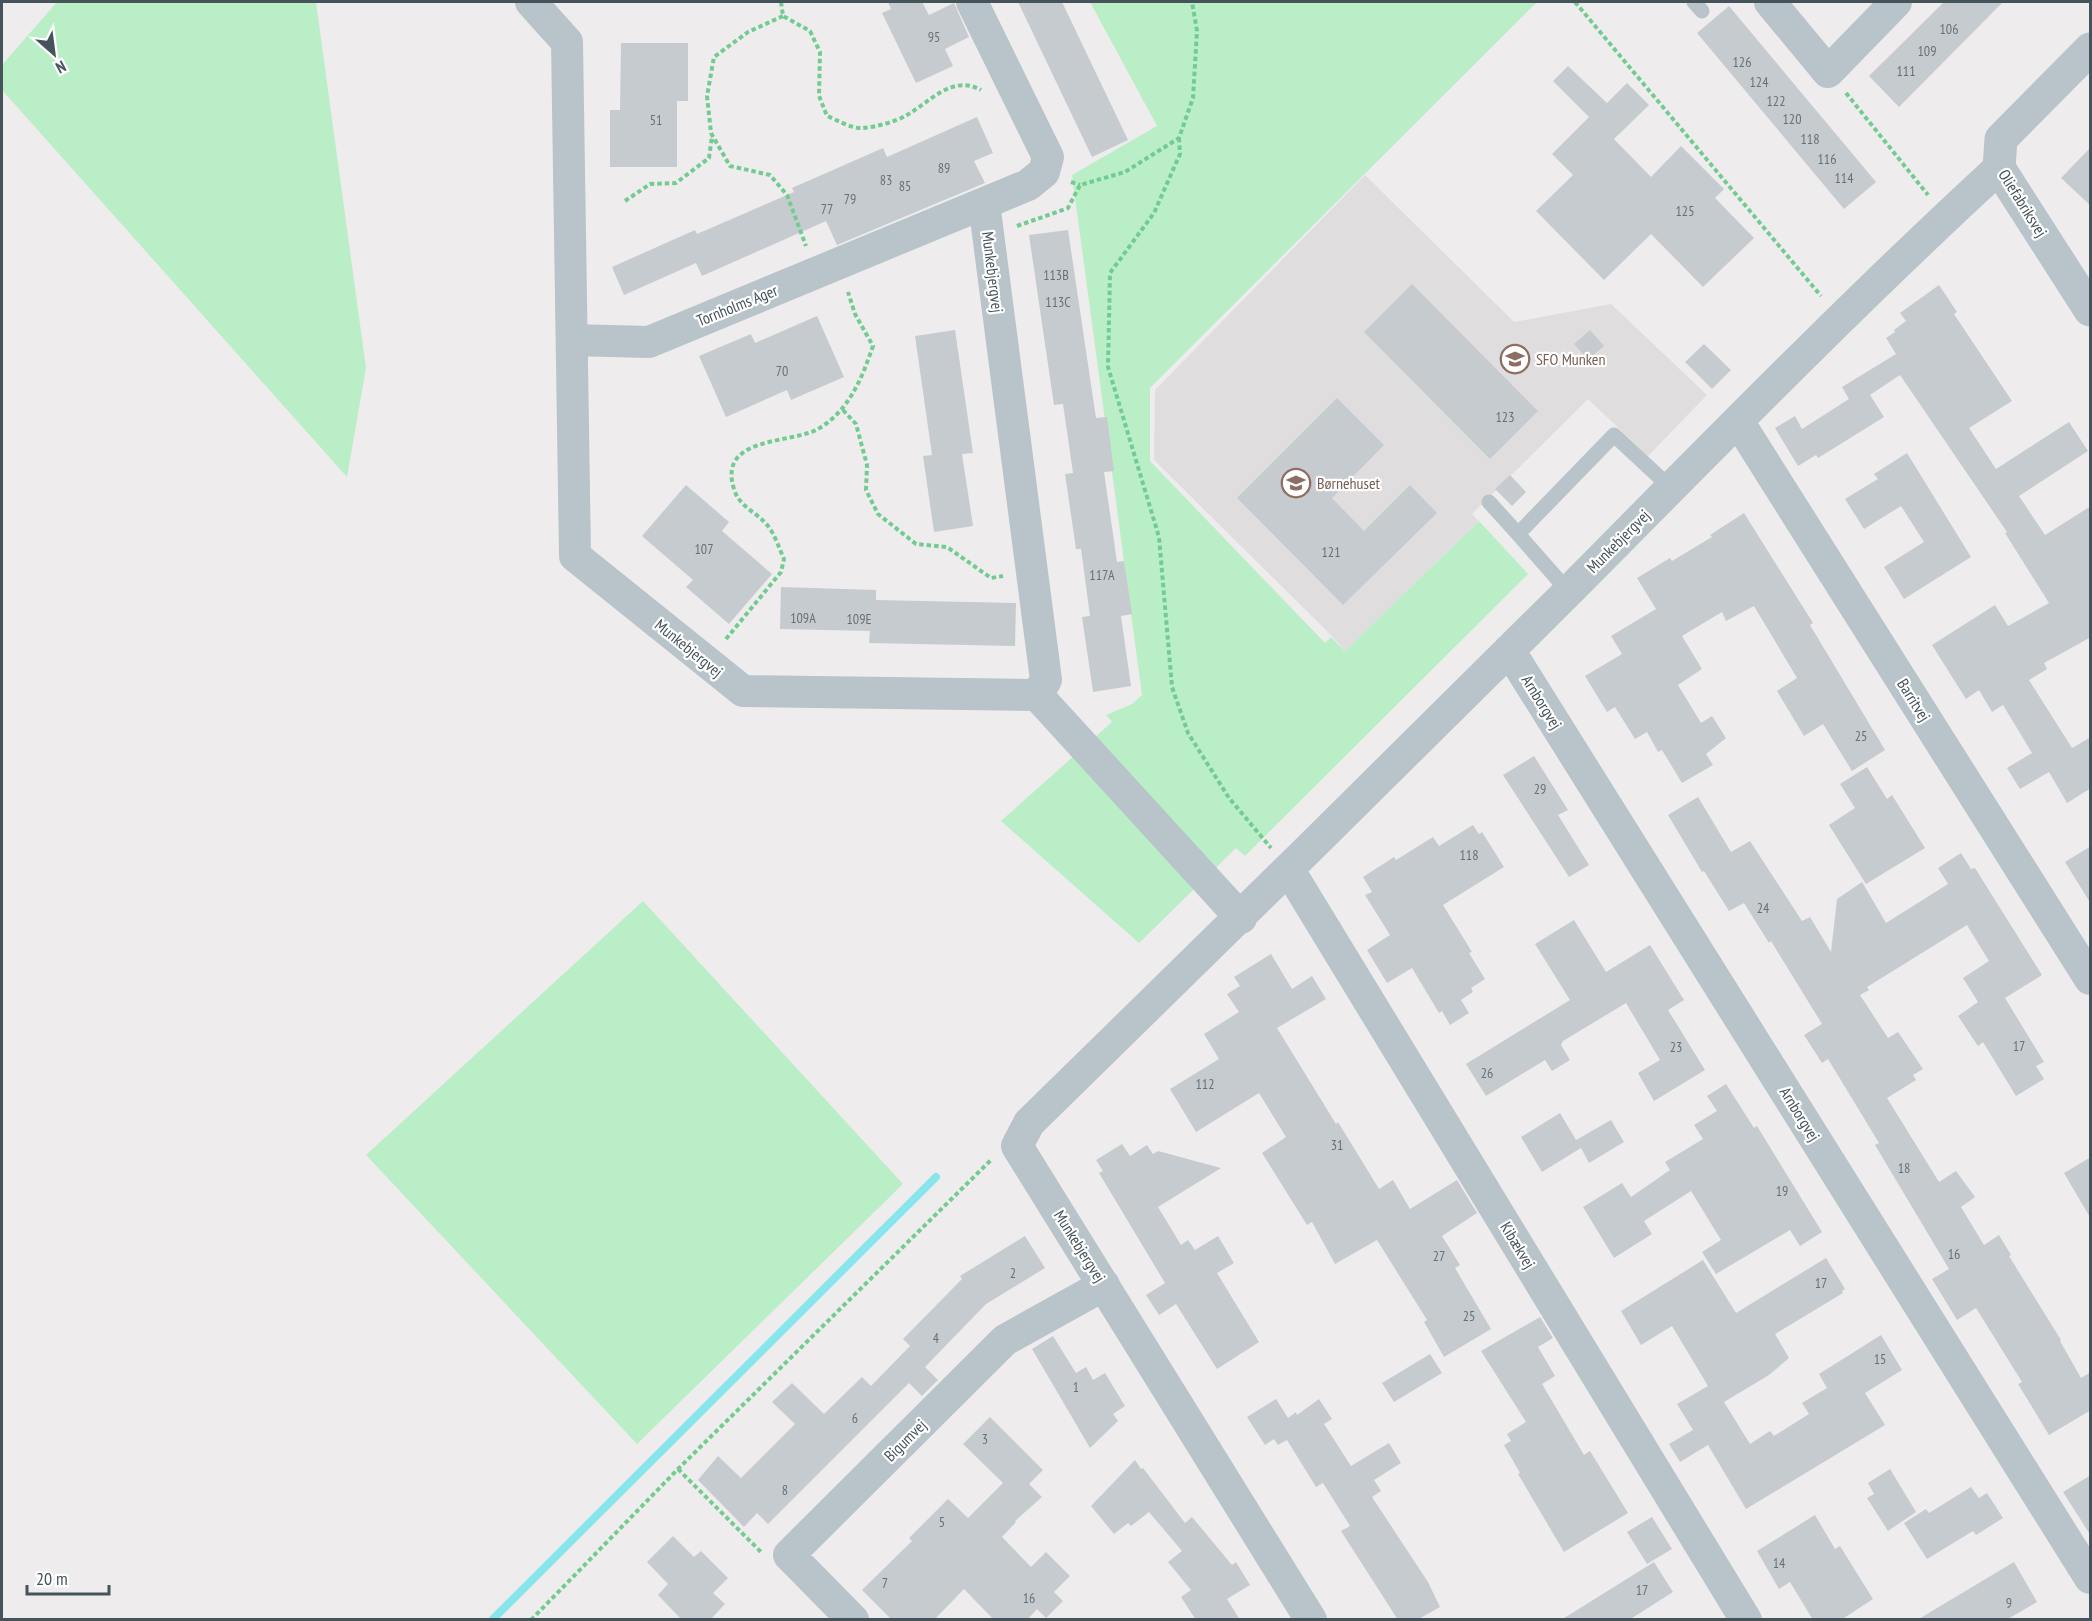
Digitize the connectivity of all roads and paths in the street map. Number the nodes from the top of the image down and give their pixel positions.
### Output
1 (531, 2) edge
2 (782, 2) edge
3 (972, 2) edge
4 (1192, 2) edge
5 (1575, 2) edge
6 (1770, 2) edge
7 (1896, 2) edge
8 (783, 16) junction
9 (2091, 49) edge
10 (1828, 72) junction
11 (991, 95) dead end
12 (712, 135) junction
13 (1179, 138) junction
14 (1999, 168) junction
15 (1044, 172) junction
16 (1080, 185) junction
17 (625, 201) dead end
18 (984, 203) junction
19 (1945, 217) junction
20 (988, 237) junction
21 (817, 272) junction
22 (2091, 310) edge
23 (1841, 320) junction
24 (572, 340) junction
25 (843, 410) junction
26 (1738, 421) junction
27 (1671, 488) junction
28 (1489, 502) dead end
29 (1518, 534) junction
30 (1032, 571) junction
31 (1568, 591) junction
32 (1509, 650) junction
33 (707, 663) junction
34 (1037, 695) junction
35 (1289, 870) junction
36 (1241, 918) junction
37 (2091, 979) edge
38 (1017, 1146) junction
39 (1104, 1286) junction
40 (678, 1469) junction
41 (789, 1555) junction
42 (2091, 1578) edge
43 (531, 1620) edge
44 (853, 1620) edge
45 (1311, 1620) edge
46 (1746, 1620) edge

1 - 24 street
2 - 8 path
3 - 15 street
4 - 13 path
5 - 23 path
6 - 10 street
7 - 10 street
8 - 11 path
8 - 12 path
9 - 14 street, Oliefabriksvej
10 - 19 path
12 - 17 path
12 - 21 path
13 - 16 path
13 - 35 path
14 - 19 street, Munkebjergvej
14 - 22 street, Oliefabriksvej
15 - 16 path
15 - 18 street, Tornholms Ager
16 - 20 path
18 - 20 street, Munkebjergvej
18 - 21 street, Tornholms Ager
19 - 23 street, Munkebjergvej
20 - 30 street, Munkebjergvej
21 - 24 street, Tornholms Ager
21 - 25 path
23 - 26 street, Munkebjergvej
24 - 33 street, Munkebjergvej
25 - 30 path
25 - 33 path
26 - 27 street, Munkebjergvej
26 - 37 street, Barritvej
27 - 29 lane
27 - 31 street, Munkebjergvej
28 - 29 lane
29 - 31 lane
30 - 34 street, Munkebjergvej
31 - 32 street, Munkebjergvej
32 - 35 street, Munkebjergvej
32 - 42 street, Arnborgvej
33 - 34 street, Munkebjergvej
34 - 36 street
35 - 36 street, Munkebjergvej
35 - 46 street, Kibækvej
36 - 38 street, Munkebjergvej
38 - 39 street, Munkebjergvej
38 - 40 path
39 - 41 street, Bigumvej
39 - 45 street, Munkebjergvej
40 - 41 path
40 - 43 path
41 - 44 street

